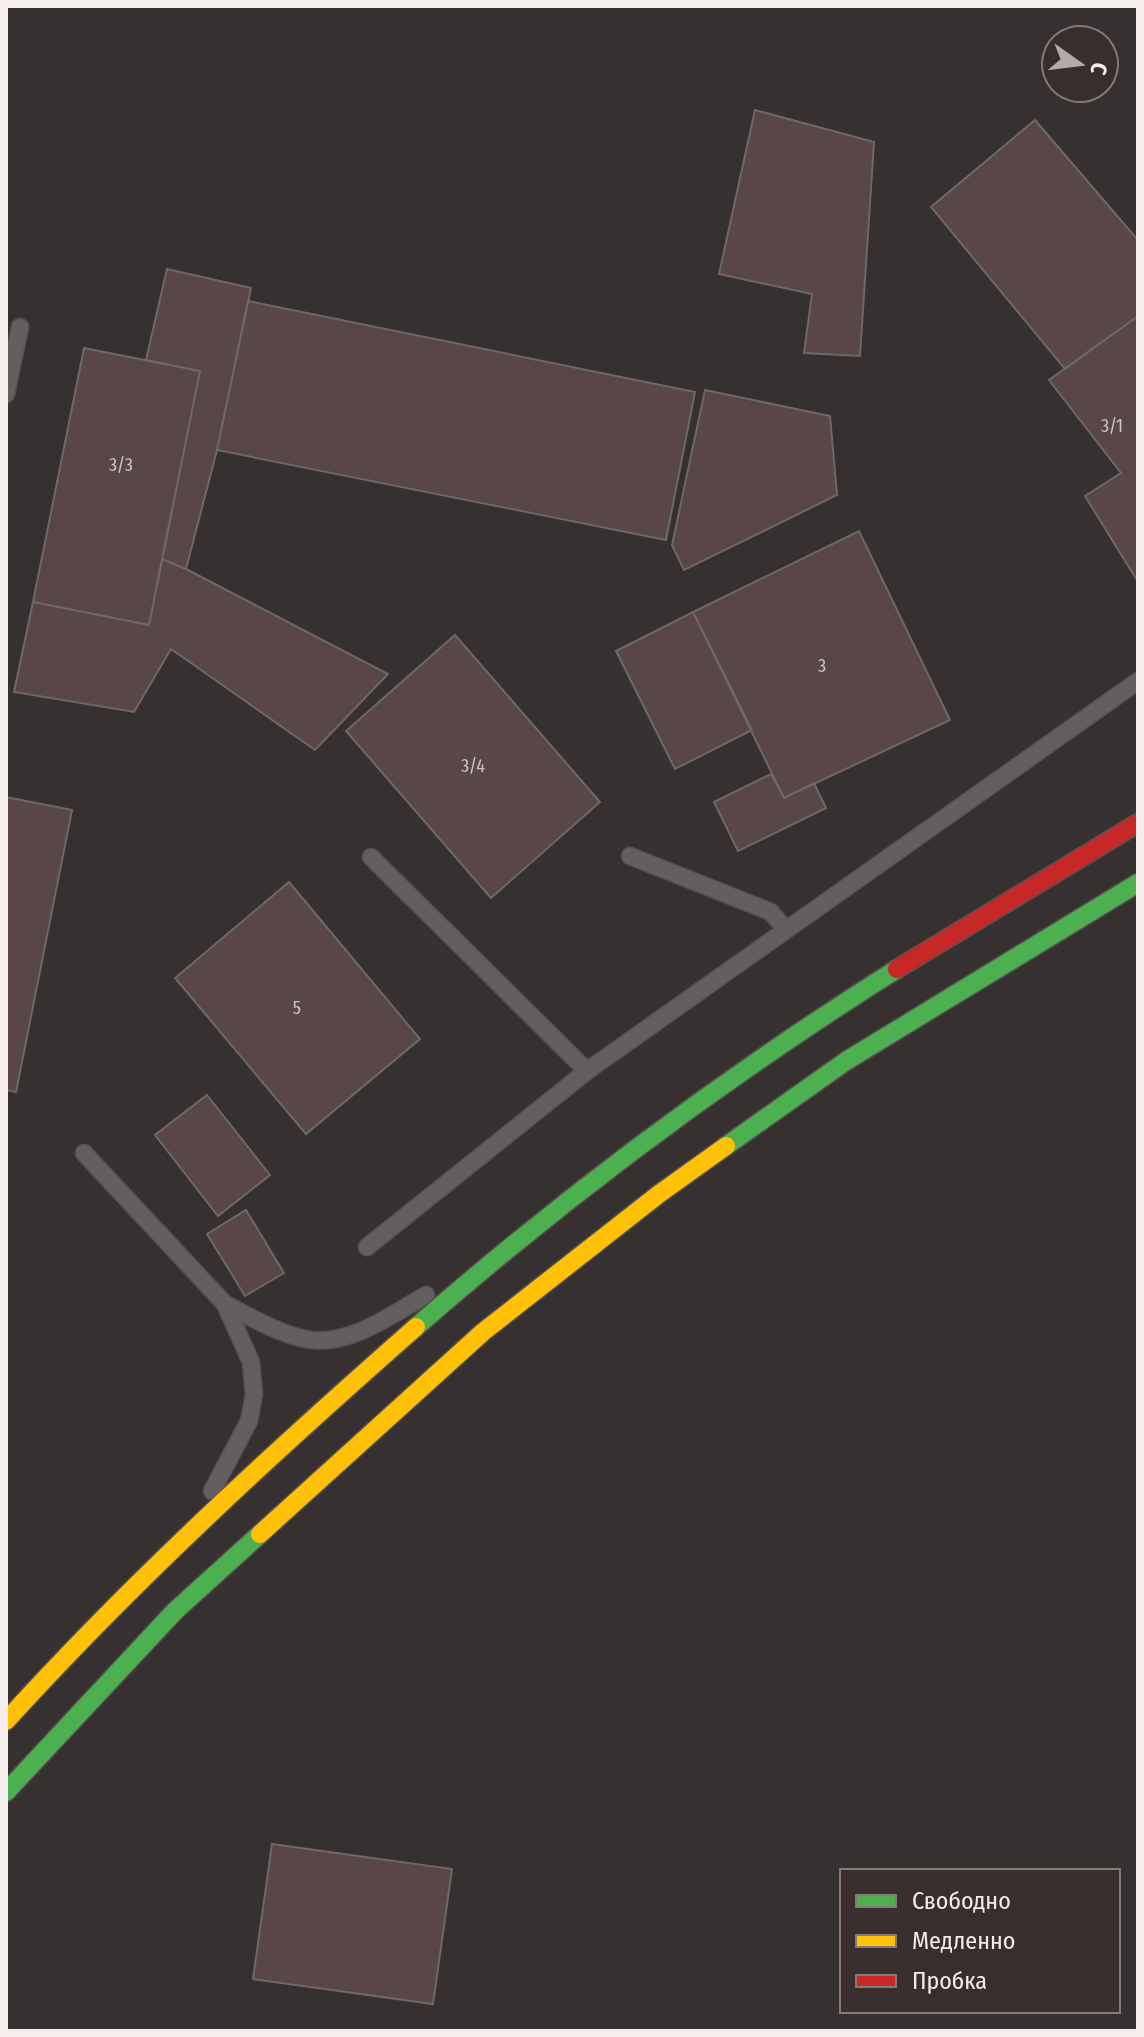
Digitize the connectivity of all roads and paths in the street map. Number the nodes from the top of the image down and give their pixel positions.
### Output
1 (20, 327) dead end
2 (6, 394) edge
3 (1138, 681) edge
4 (1138, 823) edge
5 (630, 856) dead end
6 (371, 857) dead end
7 (1138, 883) edge
8 (785, 929) junction
9 (587, 1071) junction
10 (84, 1153) dead end
11 (367, 1247) dead end
12 (506, 1250) junction
13 (225, 1304) junction
14 (167, 1555) junction
15 (6, 1721) edge
16 (6, 1792) edge

1 - 2 lane
3 - 8 lane
4 - 12 main road
5 - 8 lane
6 - 9 lane
7 - 16 main road
8 - 9 lane
9 - 11 lane
10 - 13 lane
12 - 13 lane
12 - 14 main road
13 - 14 lane
14 - 15 main road

